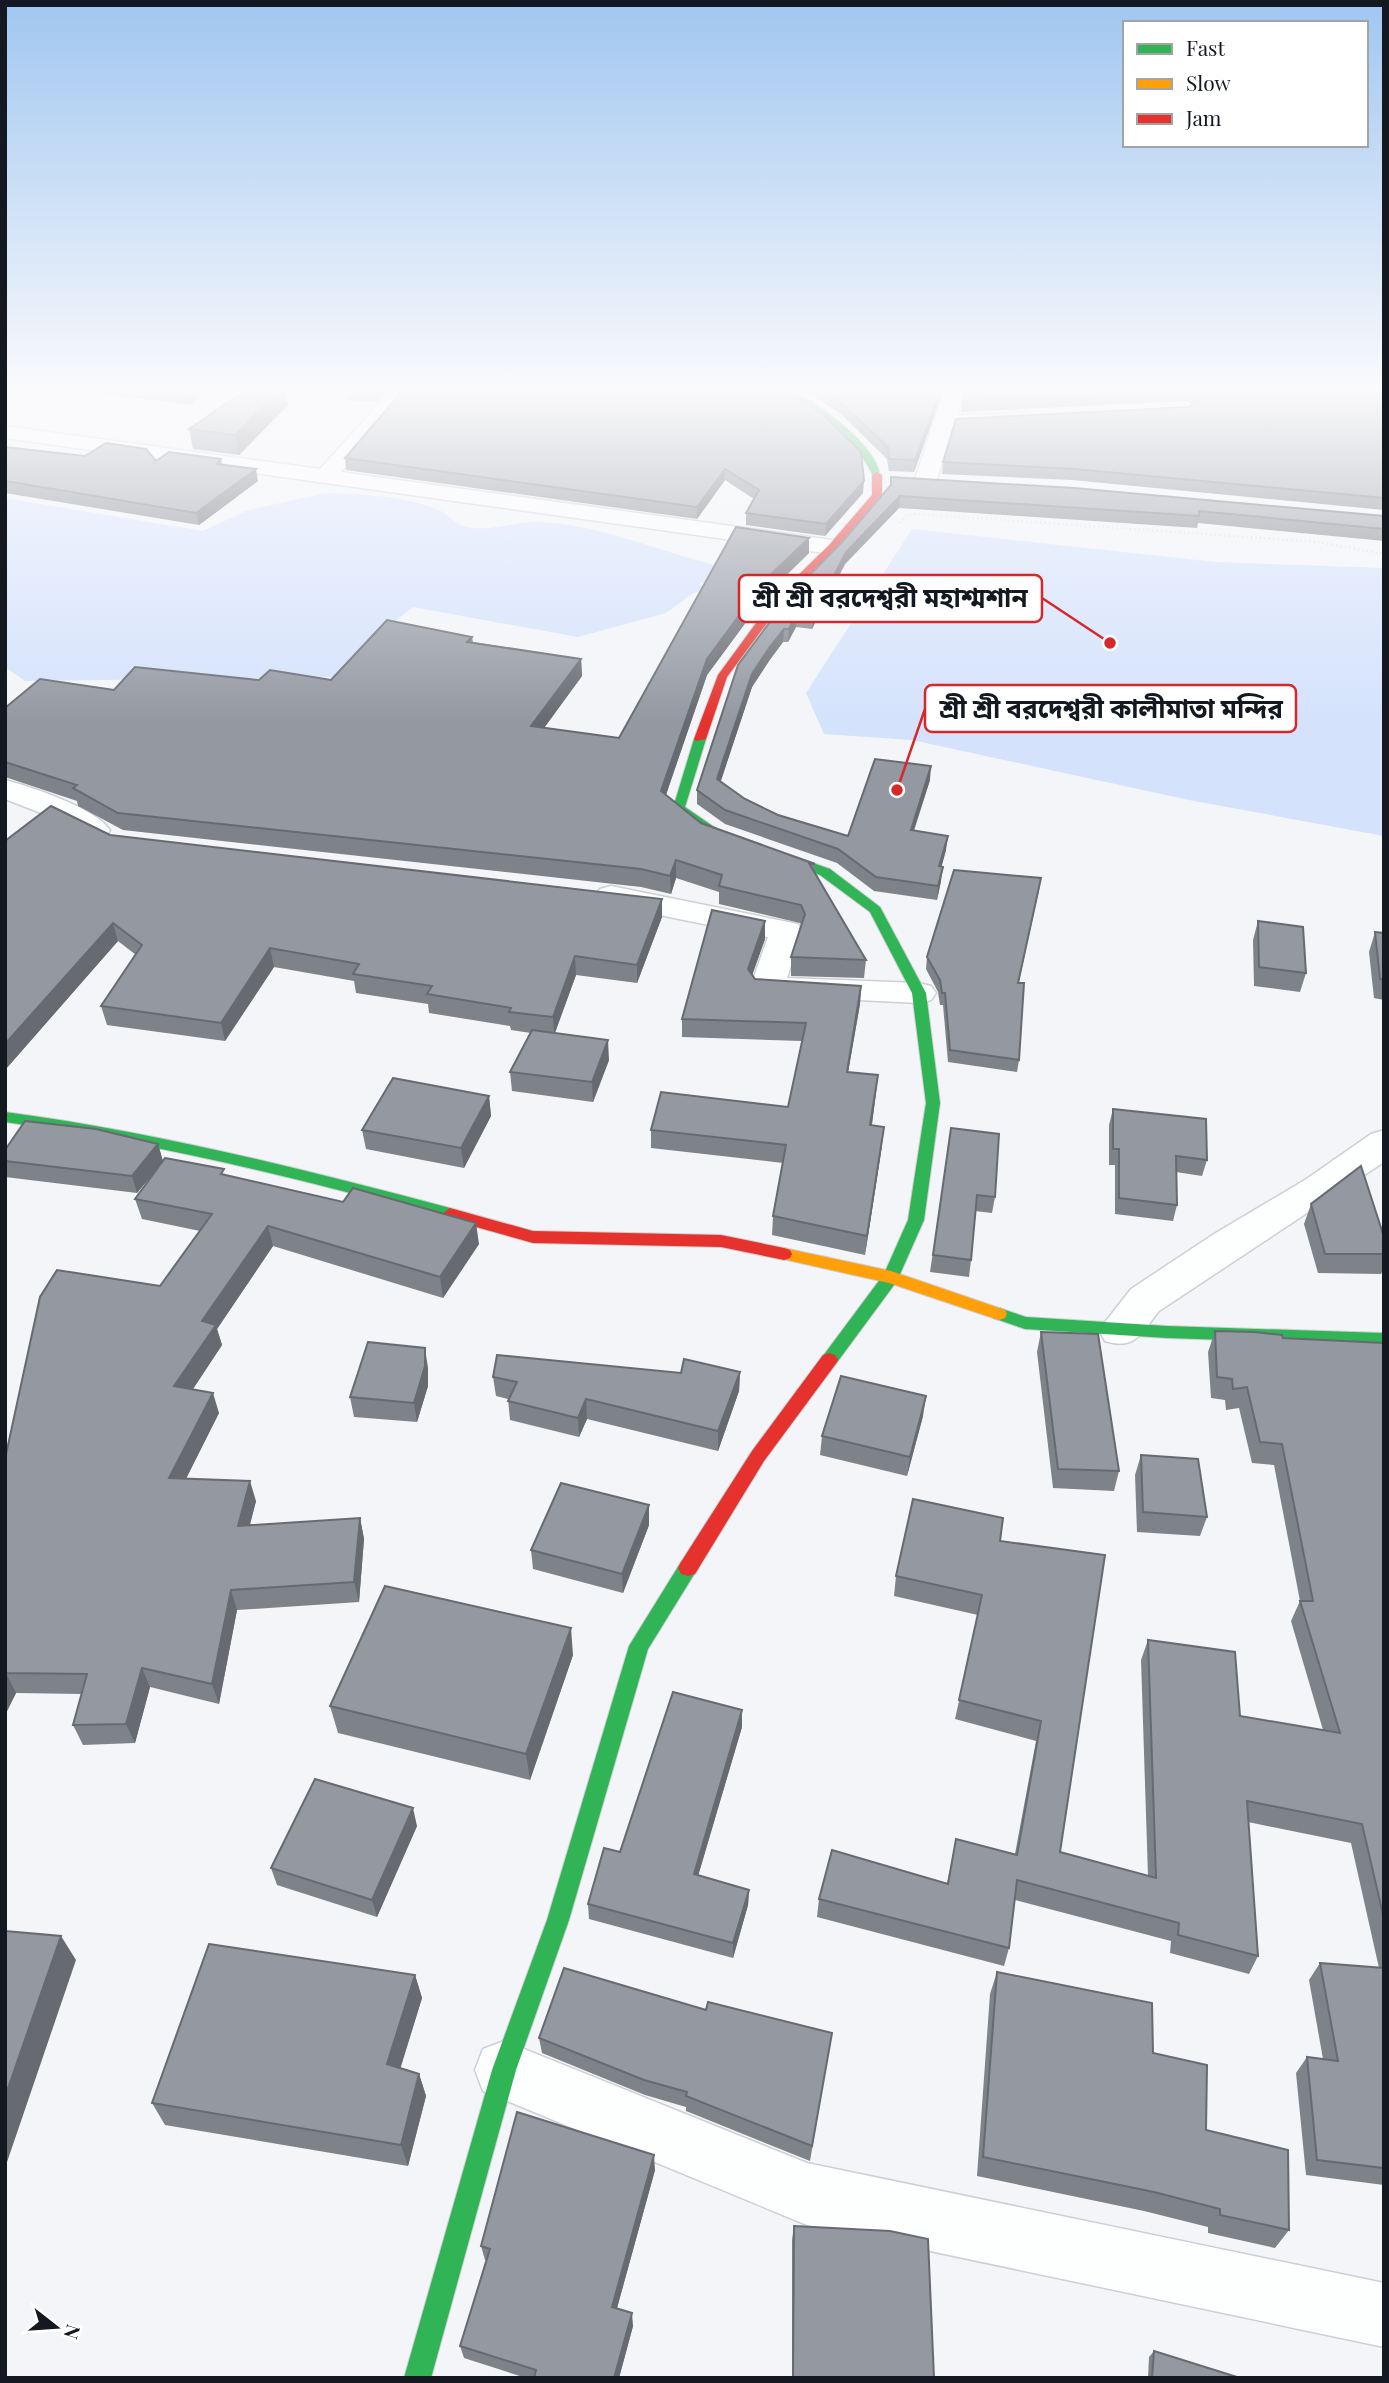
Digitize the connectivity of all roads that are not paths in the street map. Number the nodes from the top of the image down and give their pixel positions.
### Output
1 (486, 499) edge
2 (873, 499) edge
3 (832, 547) junction
4 (5, 789) edge
5 (116, 841) edge
6 (586, 893) edge
7 (919, 993) junction
8 (5, 1117) edge
9 (1384, 1143) edge
10 (891, 1277) junction
11 (1120, 1330) junction
12 (1384, 1339) edge
13 (504, 2070) junction
14 (1384, 2315) edge
15 (417, 2378) edge

1 - 3 street
2 - 3 street
3 - 7 street
4 - 5 street
6 - 7 street
7 - 10 street
8 - 10 street
9 - 11 street
10 - 11 street
10 - 13 street
11 - 12 street
13 - 14 street
13 - 15 street

